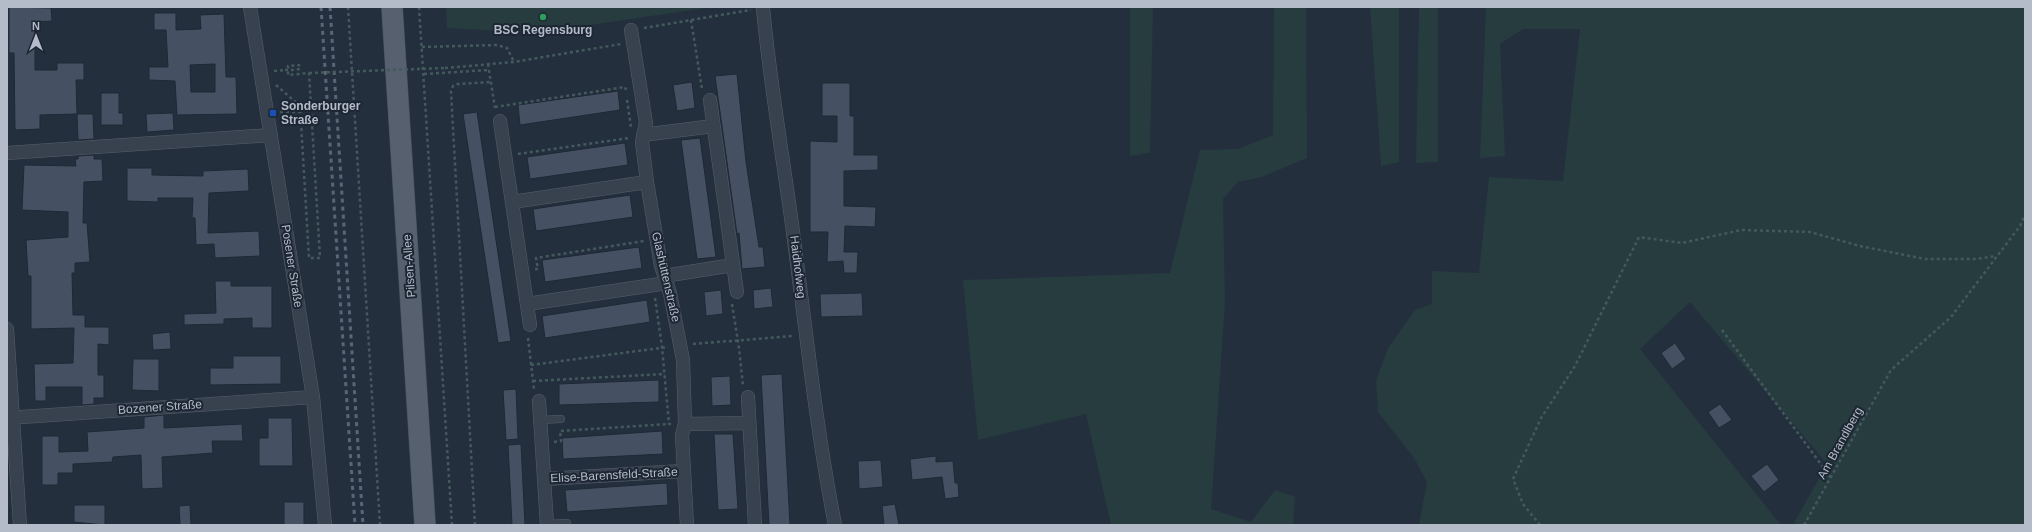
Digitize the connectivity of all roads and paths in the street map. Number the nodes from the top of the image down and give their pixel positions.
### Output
1 (250, 7) edge
2 (348, 7) edge
3 (392, 7) edge
4 (419, 7) edge
5 (763, 8) edge
6 (692, 20) junction
7 (632, 36) junction
8 (422, 48) junction
9 (514, 62) junction
10 (488, 64) junction
11 (285, 70) dead end
12 (489, 70) junction
13 (261, 72) junction
14 (309, 73) junction
15 (424, 74) junction
16 (491, 82) junction
17 (710, 100) joint
18 (494, 107) junction
19 (273, 112) dead end
20 (300, 112) junction
21 (500, 121) joint
22 (713, 126) junction
23 (271, 135) junction
24 (638, 136) junction
25 (7, 153) edge
26 (505, 156) junction
27 (647, 182) junction
28 (512, 202) junction
29 (2025, 215) edge
30 (656, 239) junction
31 (1996, 256) junction
32 (733, 265) junction
33 (538, 269) dead end
34 (665, 280) junction
35 (653, 286) junction
36 (737, 292) joint
37 (528, 304) junction
38 (530, 325) joint
39 (7, 329) edge
40 (1722, 330) dead end
41 (806, 335) junction
42 (738, 340) junction
43 (680, 345) junction
44 (662, 348) junction
45 (531, 365) junction
46 (664, 374) junction
47 (533, 381) junction
48 (312, 397) junction
49 (748, 397) joint
50 (539, 402) joint
51 (10, 418) edge
52 (561, 419) dead end
53 (540, 420) junction
54 (749, 423) junction
55 (669, 424) junction
56 (685, 424) junction
57 (542, 442) junction
58 (683, 471) junction
59 (1831, 478) junction
60 (544, 479) junction
61 (567, 523) dead end
62 (547, 524) edge
63 (20, 525) edge
64 (325, 525) edge
65 (380, 525) edge
66 (425, 525) edge
67 (452, 525) edge
68 (475, 525) edge
69 (687, 525) edge
70 (755, 525) edge
71 (834, 525) edge
72 (1540, 525) edge
73 (1804, 525) edge

1 - 13 street, Posener Straße
2 - 65 path
3 - 66 main road, Pilsen-Allee
4 - 8 path
5 - 6 path
5 - 41 street, Haidhofweg
6 - 7 path
6 - 17 path
7 - 9 path
7 - 24 street, Glashüttenstraße
8 - 9 path
8 - 15 path
9 - 10 path
10 - 12 path
10 - 14 path, bridge
11 - 14 path, bridge
12 - 15 path
12 - 16 path
13 - 20 path
13 - 23 street, Posener Straße
14 - 20 path
15 - 67 path
16 - 18 path
16 - 68 path
17 - 22 street
18 - 21 path
18 - 24 path
19 - 20 path
21 - 26 street
22 - 24 street
22 - 32 street
23 - 25 street
23 - 48 street, Posener Straße
24 - 26 path
24 - 27 street, Glashüttenstraße
26 - 28 street
27 - 28 street
27 - 30 street, Glashüttenstraße
28 - 37 street
29 - 31 path, Am Brandlberg
30 - 33 path
30 - 34 street, Glashüttenstraße
31 - 59 path, Am Brandlberg
31 - 72 path
32 - 34 street
32 - 36 street
34 - 35 street
34 - 43 street, Glashüttenstraße
35 - 37 street
35 - 44 path
36 - 42 path
37 - 38 street
38 - 45 path
39 - 51 street
40 - 59 path
41 - 42 path
41 - 71 street, Haidhofweg
42 - 43 path
42 - 49 path
43 - 44 path
43 - 56 street, Glashüttenstraße
44 - 45 path
44 - 46 path
45 - 47 path
46 - 47 path
46 - 55 path
47 - 50 path
48 - 51 street, Bozener Straße
48 - 64 street, Posener Straße
49 - 54 street
50 - 53 street, Elise-Barensfeld-Straße
51 - 63 street
52 - 53 lane
53 - 57 street, Elise-Barensfeld-Straße
54 - 56 street
54 - 70 street
55 - 56 path
55 - 57 path
56 - 58 street, Glashüttenstraße
57 - 60 street, Elise-Barensfeld-Straße
58 - 60 street, Elise-Barensfeld-Straße
58 - 69 street, Glashüttenstraße
59 - 73 path, Am Brandlberg
60 - 62 street, Elise-Barensfeld-Straße
61 - 62 lane

